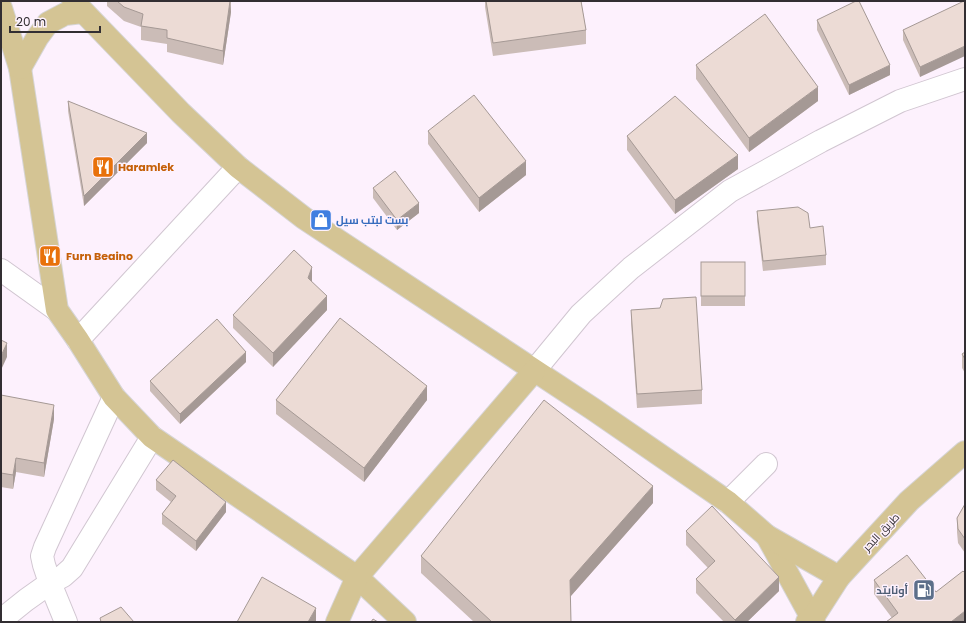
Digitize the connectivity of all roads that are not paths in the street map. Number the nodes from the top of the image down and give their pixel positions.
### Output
1 (78, 7) edge
2 (1, 8) edge
3 (20, 68) junction
4 (965, 79) edge
5 (238, 167) junction
6 (1, 270) edge
7 (57, 310) junction
8 (78, 340) junction
9 (534, 371) junction
10 (114, 397) junction
11 (152, 438) junction
12 (965, 452) edge
13 (766, 464) dead end
14 (728, 502) junction
15 (767, 536) junction
16 (357, 577) junction
17 (839, 577) junction
18 (50, 583) junction
19 (1, 620) edge
20 (811, 621) edge
21 (66, 622) edge
22 (337, 622) edge
23 (405, 622) edge

1 - 3 main road
1 - 5 main road
2 - 3 main road
3 - 7 main road
4 - 9 street
5 - 8 street
5 - 9 main road
6 - 7 street
7 - 8 main road
8 - 10 main road
9 - 14 main road
9 - 16 main road
10 - 11 main road
10 - 18 street
11 - 16 main road
11 - 18 street
12 - 17 main road, طريق البحر
13 - 14 street
14 - 15 main road
15 - 17 main road
15 - 20 main road
16 - 22 main road
16 - 23 main road
17 - 20 main road, طريق البحر
18 - 19 street
18 - 21 street

